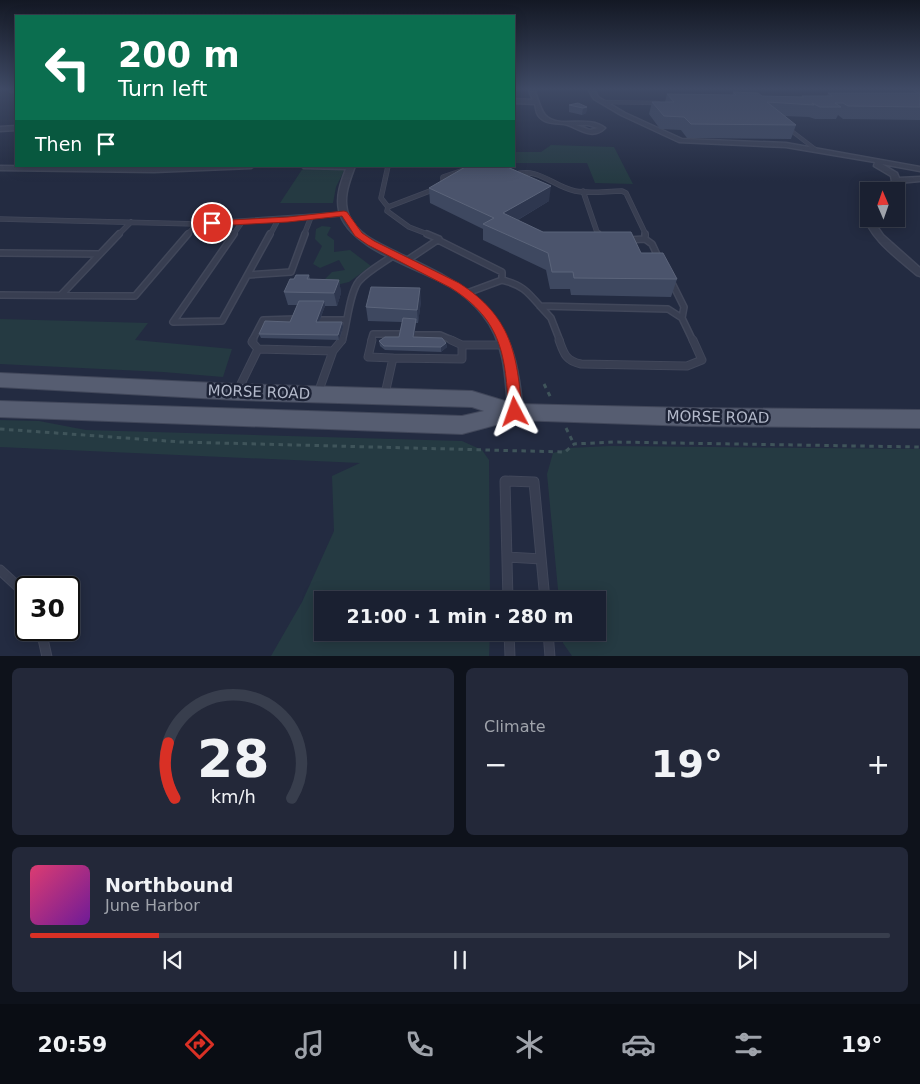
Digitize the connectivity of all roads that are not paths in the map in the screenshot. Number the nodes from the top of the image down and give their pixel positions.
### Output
1 (546, 120) edge
2 (635, 120) edge
3 (782, 123) edge
4 (570, 124) dead end
5 (15, 128) edge
6 (0, 129) edge
7 (816, 149) junction
8 (871, 161) junction
9 (15, 167) edge
10 (180, 167) edge
11 (351, 167) edge
12 (388, 167) edge
13 (468, 167) edge
14 (0, 168) edge
15 (127, 168) edge
16 (920, 169) edge
17 (508, 178) edge
18 (920, 179) edge
19 (896, 181) joint
20 (582, 191) junction
21 (388, 207) junction
22 (344, 214) junction
23 (311, 217) junction
24 (0, 218) edge
25 (278, 220) junction
26 (131, 222) junction
27 (242, 222) junction
28 (197, 224) junction
29 (872, 228) edge
30 (645, 239) junction
31 (438, 240) junction
32 (591, 240) edge
33 (619, 240) edge
34 (0, 253) edge
35 (100, 254) junction
36 (394, 255) junction
37 (406, 261) junction
38 (661, 262) edge
39 (920, 273) edge
40 (248, 275) junction
41 (502, 280) junction
42 (670, 280) edge
43 (467, 293) junction
44 (0, 295) edge
45 (61, 296) junction
46 (540, 306) junction
47 (682, 318) junction
48 (294, 319) edge
49 (320, 320) edge
50 (345, 320) junction
51 (401, 334) edge
52 (414, 335) edge
53 (429, 335) junction
54 (428, 342) edge
55 (462, 345) junction
56 (507, 345) junction
57 (258, 349) junction
58 (333, 351) junction
59 (393, 358) junction
60 (0, 380) edge
61 (237, 392) junction
62 (317, 394) junction
63 (384, 396) junction
64 (0, 409) edge
65 (515, 412) junction
66 (920, 419) edge
67 (507, 557) junction
68 (541, 559) junction
69 (0, 570) edge
70 (15, 584) edge
71 (508, 591) edge
72 (544, 591) edge
73 (44, 641) edge
74 (509, 641) edge
75 (549, 641) edge
76 (47, 656) edge
77 (510, 656) edge
78 (550, 656) edge

1 - 4 street
2 - 7 street
3 - 7 lane
5 - 6 street
7 - 8 street
8 - 16 street
8 - 19 street
9 - 14 street
9 - 15 street
10 - 15 street
11 - 22 street
12 - 21 lane
13 - 21 lane
17 - 20 lane
18 - 19 street
20 - 30 lane
20 - 32 lane
21 - 31 lane
22 - 23 lane
22 - 36 street
23 - 25 lane
23 - 40 lane
24 - 26 lane
25 - 27 lane
25 - 40 lane
26 - 28 lane
26 - 35 lane
27 - 28 lane
27 - 40 lane
28 - 45 lane
29 - 39 street
30 - 33 lane
30 - 38 lane
31 - 37 lane
31 - 41 lane
34 - 35 lane
35 - 45 lane
36 - 37 street
36 - 50 lane
37 - 43 street
41 - 43 lane
41 - 46 lane
42 - 47 lane
43 - 56 street
44 - 45 lane
46 - 47 lane
46 - 47 lane
48 - 57 lane
49 - 50 lane
50 - 58 lane
51 - 59 lane
52 - 53 lane
53 - 54 lane
53 - 55 lane
55 - 56 lane
55 - 59 lane
56 - 65 street
57 - 58 lane
57 - 61 lane
58 - 62 lane
59 - 63 lane
60 - 61 main road, MORSE ROAD
61 - 62 main road, MORSE ROAD
62 - 63 main road, MORSE ROAD
63 - 65 main road, MORSE ROAD
64 - 65 main road, MORSE ROAD
65 - 66 main road, MORSE ROAD
67 - 68 lane
67 - 68 lane
67 - 71 lane
68 - 72 lane
69 - 70 lane
73 - 76 lane
74 - 77 lane
75 - 78 lane

